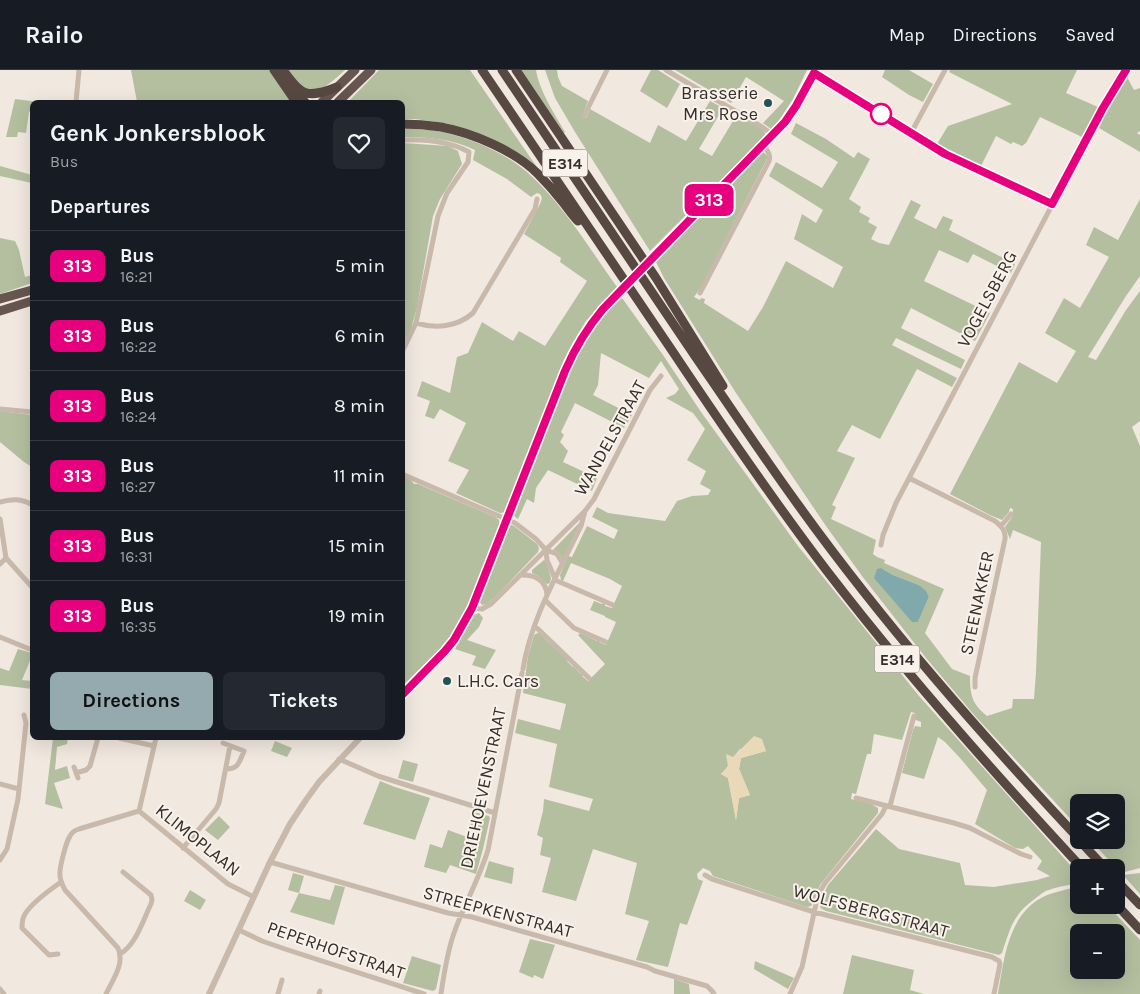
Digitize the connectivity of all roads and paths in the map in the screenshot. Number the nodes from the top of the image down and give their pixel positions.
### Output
1 (79, 70) edge
2 (276, 70) edge
3 (283, 70) edge
4 (355, 70) edge
5 (371, 70) edge
6 (482, 70) edge
7 (502, 70) edge
8 (516, 70) edge
9 (607, 70) edge
10 (666, 70) edge
11 (945, 70) edge
12 (1126, 70) edge
13 (815, 71) edge
14 (337, 87) junction
15 (76, 100) edge
16 (295, 100) edge
17 (303, 100) edge
18 (324, 100) edge
19 (340, 100) edge
20 (584, 116) dead end
21 (405, 124) edge
22 (911, 133) junction
23 (773, 135) junction
24 (405, 140) edge
25 (764, 145) junction
26 (537, 199) dead end
27 (1052, 204) junction
28 (592, 233) junction
29 (30, 291) edge
30 (700, 293) dead end
31 (0, 299) edge
32 (30, 303) edge
33 (0, 311) edge
34 (416, 323) junction
35 (405, 346) edge
36 (660, 376) dead end
37 (729, 405) junction
38 (0, 409) edge
39 (30, 412) edge
40 (405, 475) edge
41 (909, 478) junction
42 (0, 502) edge
43 (30, 504) edge
44 (585, 511) junction
45 (1011, 514) dead end
46 (0, 519) edge
47 (507, 519) junction
48 (1001, 526) junction
49 (881, 545) dead end
50 (546, 550) junction
51 (6, 558) junction
52 (0, 564) edge
53 (563, 564) junction
54 (522, 574) junction
55 (555, 579) junction
56 (30, 585) edge
57 (546, 598) junction
58 (612, 606) dead end
59 (472, 608) junction
60 (534, 627) junction
61 (0, 637) edge
62 (606, 642) dead end
63 (30, 649) edge
64 (590, 678) dead end
65 (975, 687) dead end
66 (405, 691) edge
67 (24, 715) dead end
68 (914, 716) dead end
69 (912, 722) junction
70 (920, 723) dead end
71 (97, 740) edge
72 (128, 740) edge
73 (156, 740) edge
74 (358, 740) edge
75 (223, 743) dead end
76 (154, 746) junction
77 (230, 746) junction
78 (340, 759) junction
79 (226, 769) junction
80 (76, 773) dead end
81 (0, 784) edge
82 (19, 789) junction
83 (856, 798) dead end
84 (888, 806) junction
85 (139, 811) junction
86 (495, 813) junction
87 (1070, 830) edge
88 (184, 848) junction
89 (1088, 849) edge
90 (1030, 857) dead end
91 (1074, 859) edge
92 (1097, 859) edge
93 (0, 860) edge
94 (270, 862) junction
95 (123, 872) dead end
96 (705, 875) dead end
97 (61, 882) junction
98 (1125, 889) edge
99 (254, 897) junction
100 (1140, 905) edge
101 (814, 912) junction
102 (1125, 914) edge
103 (461, 916) junction
104 (239, 930) junction
105 (1140, 930) edge
106 (58, 954) dead end
107 (120, 954) junction
108 (282, 980) dead end
109 (0, 989) edge
110 (4, 994) edge
111 (106, 994) edge
112 (209, 994) edge
113 (278, 994) edge
114 (424, 994) edge
115 (442, 994) edge
116 (714, 994) edge
117 (790, 994) edge
118 (994, 994) edge

1 - 15 street
2 - 16 highway
2 - 17 highway
3 - 14 highway
4 - 14 highway
5 - 19 highway
6 - 28 highway, E314
7 - 37 highway, E314
8 - 37 highway
9 - 20 street
10 - 23 street
11 - 22 street
12 - 27 street, VOGELSBERG
13 - 22 street
13 - 23 street
14 - 18 highway
21 - 28 highway
22 - 27 street
23 - 25 street
24 - 34 street
25 - 30 street
25 - 47 street
26 - 34 street
27 - 41 street, VOGELSBERG
28 - 91 highway, E314
29 - 31 highway
32 - 33 highway
34 - 35 street
36 - 44 street, WANDELSTRAAT
37 - 87 highway, E314
38 - 39 street
40 - 47 street
41 - 48 street
41 - 49 street, VOGELSBERG
42 - 43 street
44 - 50 street, WANDELSTRAAT
44 - 53 street, DRIEHOEVENSTRAAT
45 - 48 street
46 - 51 street
47 - 50 street
47 - 59 street
48 - 65 street, STEENAKKER
50 - 53 street
50 - 54 street, WANDELSTRAAT
50 - 55 street
51 - 52 street
51 - 56 street
53 - 55 street, DRIEHOEVENSTRAAT
54 - 57 street
54 - 59 street, WANDELSTRAAT
55 - 57 street, DRIEHOEVENSTRAAT
55 - 58 street
57 - 60 street, DRIEHOEVENSTRAAT
57 - 62 street
59 - 66 street
60 - 64 street
60 - 86 street, DRIEHOEVENSTRAAT
61 - 63 street
67 - 82 street
68 - 69 street
69 - 70 street
69 - 84 street
71 - 80 street
72 - 76 street
73 - 76 street, KLIMOPLAAN
74 - 78 street
75 - 77 street
76 - 85 street, KLIMOPLAAN
77 - 79 street
77 - 79 street
78 - 86 street
78 - 94 street
79 - 88 street
81 - 82 street
82 - 93 street
83 - 84 street
84 - 90 street
84 - 101 street
85 - 88 street, KLIMOPLAAN
85 - 97 street
86 - 103 street, DRIEHOEVENSTRAAT
88 - 99 street, KLIMOPLAAN
89 - 92 highway, E314
94 - 99 street
94 - 103 street, STREEPKENSTRAAT
95 - 107 street
96 - 101 street, WOLFSBERGSTRAAT
97 - 106 street
97 - 107 street
98 - 100 highway
99 - 104 street
101 - 117 street
101 - 118 street, WOLFSBERGSTRAAT
102 - 105 highway
103 - 115 street, DRIEHOEVENSTRAAT
103 - 116 street, STREEPKENSTRAAT
104 - 112 street
104 - 114 street, PEPERHOFSTRAAT
107 - 111 street
108 - 113 street
109 - 110 street

